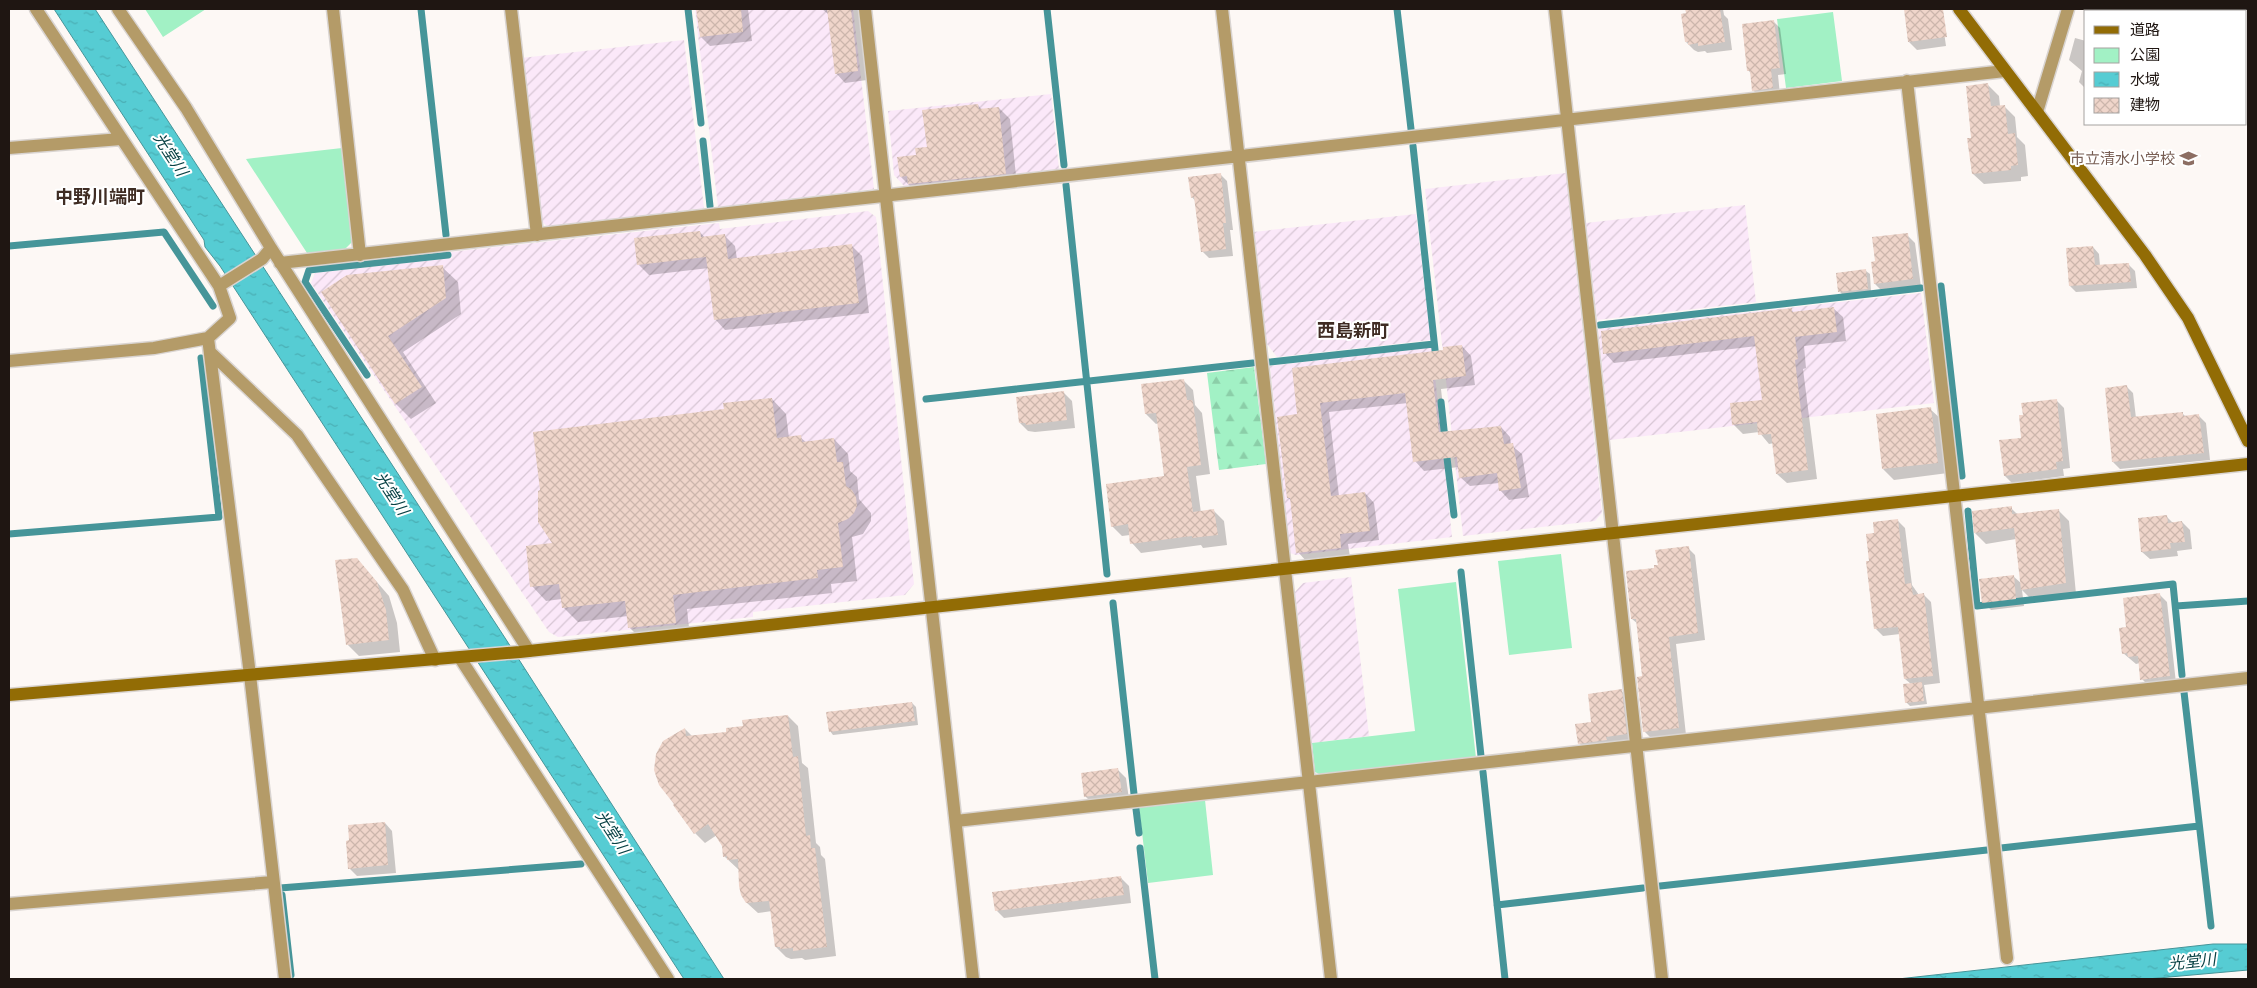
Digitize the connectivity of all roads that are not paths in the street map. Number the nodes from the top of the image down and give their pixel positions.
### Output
1 (36, 9) edge
2 (118, 9) edge
3 (333, 9) edge
4 (511, 9) edge
5 (865, 9) edge
6 (1222, 9) edge
7 (1555, 9) edge
8 (1959, 9) edge
9 (2068, 9) edge
10 (2006, 71) junction
11 (1907, 82) junction
12 (2037, 112) junction
13 (1567, 120) junction
14 (121, 139) junction
15 (9, 148) edge
16 (1238, 156) junction
17 (886, 196) junction
18 (538, 235) junction
19 (271, 248) junction
20 (360, 255) junction
21 (280, 263) junction
22 (219, 286) junction
23 (208, 338) junction
24 (210, 352) junction
25 (9, 361) edge
26 (2248, 441) edge
27 (2248, 464) edge
28 (1956, 496) junction
29 (1614, 533) junction
30 (1285, 570) junction
31 (932, 608) junction
32 (524, 652) junction
33 (465, 657) junction
34 (436, 660) junction
35 (250, 675) junction
36 (2248, 678) edge
37 (9, 695) edge
38 (1979, 708) junction
39 (1637, 745) junction
40 (1309, 782) junction
41 (956, 821) junction
42 (274, 882) junction
43 (9, 904) edge
44 (2007, 958) dead end
45 (284, 979) edge
46 (668, 979) edge
47 (973, 979) edge
48 (1330, 979) edge
49 (1662, 979) edge

1 - 14 street
2 - 19 street
3 - 20 street
4 - 18 street
5 - 17 street
6 - 16 street
7 - 13 street
8 - 10 street
9 - 12 street
10 - 11 street
10 - 12 street
11 - 13 street
11 - 28 street
12 - 26 street
13 - 16 street
13 - 29 street
14 - 15 street
14 - 22 street
16 - 17 street
16 - 30 street
17 - 18 street
17 - 31 street
18 - 20 street
19 - 21 street
19 - 22 street
20 - 21 street
21 - 32 street
22 - 23 street
23 - 24 street
23 - 25 street
24 - 34 street
24 - 35 street
27 - 28 street
28 - 29 street
28 - 38 street
29 - 30 street
29 - 39 street
30 - 31 street
30 - 40 street
31 - 32 street
31 - 41 street
32 - 33 street
33 - 34 street
33 - 46 street
34 - 35 street
35 - 37 street
35 - 42 street
36 - 38 street
38 - 39 street
38 - 44 street
39 - 40 street
39 - 49 street
40 - 41 street
40 - 48 street
41 - 47 street
42 - 43 street
42 - 45 street

